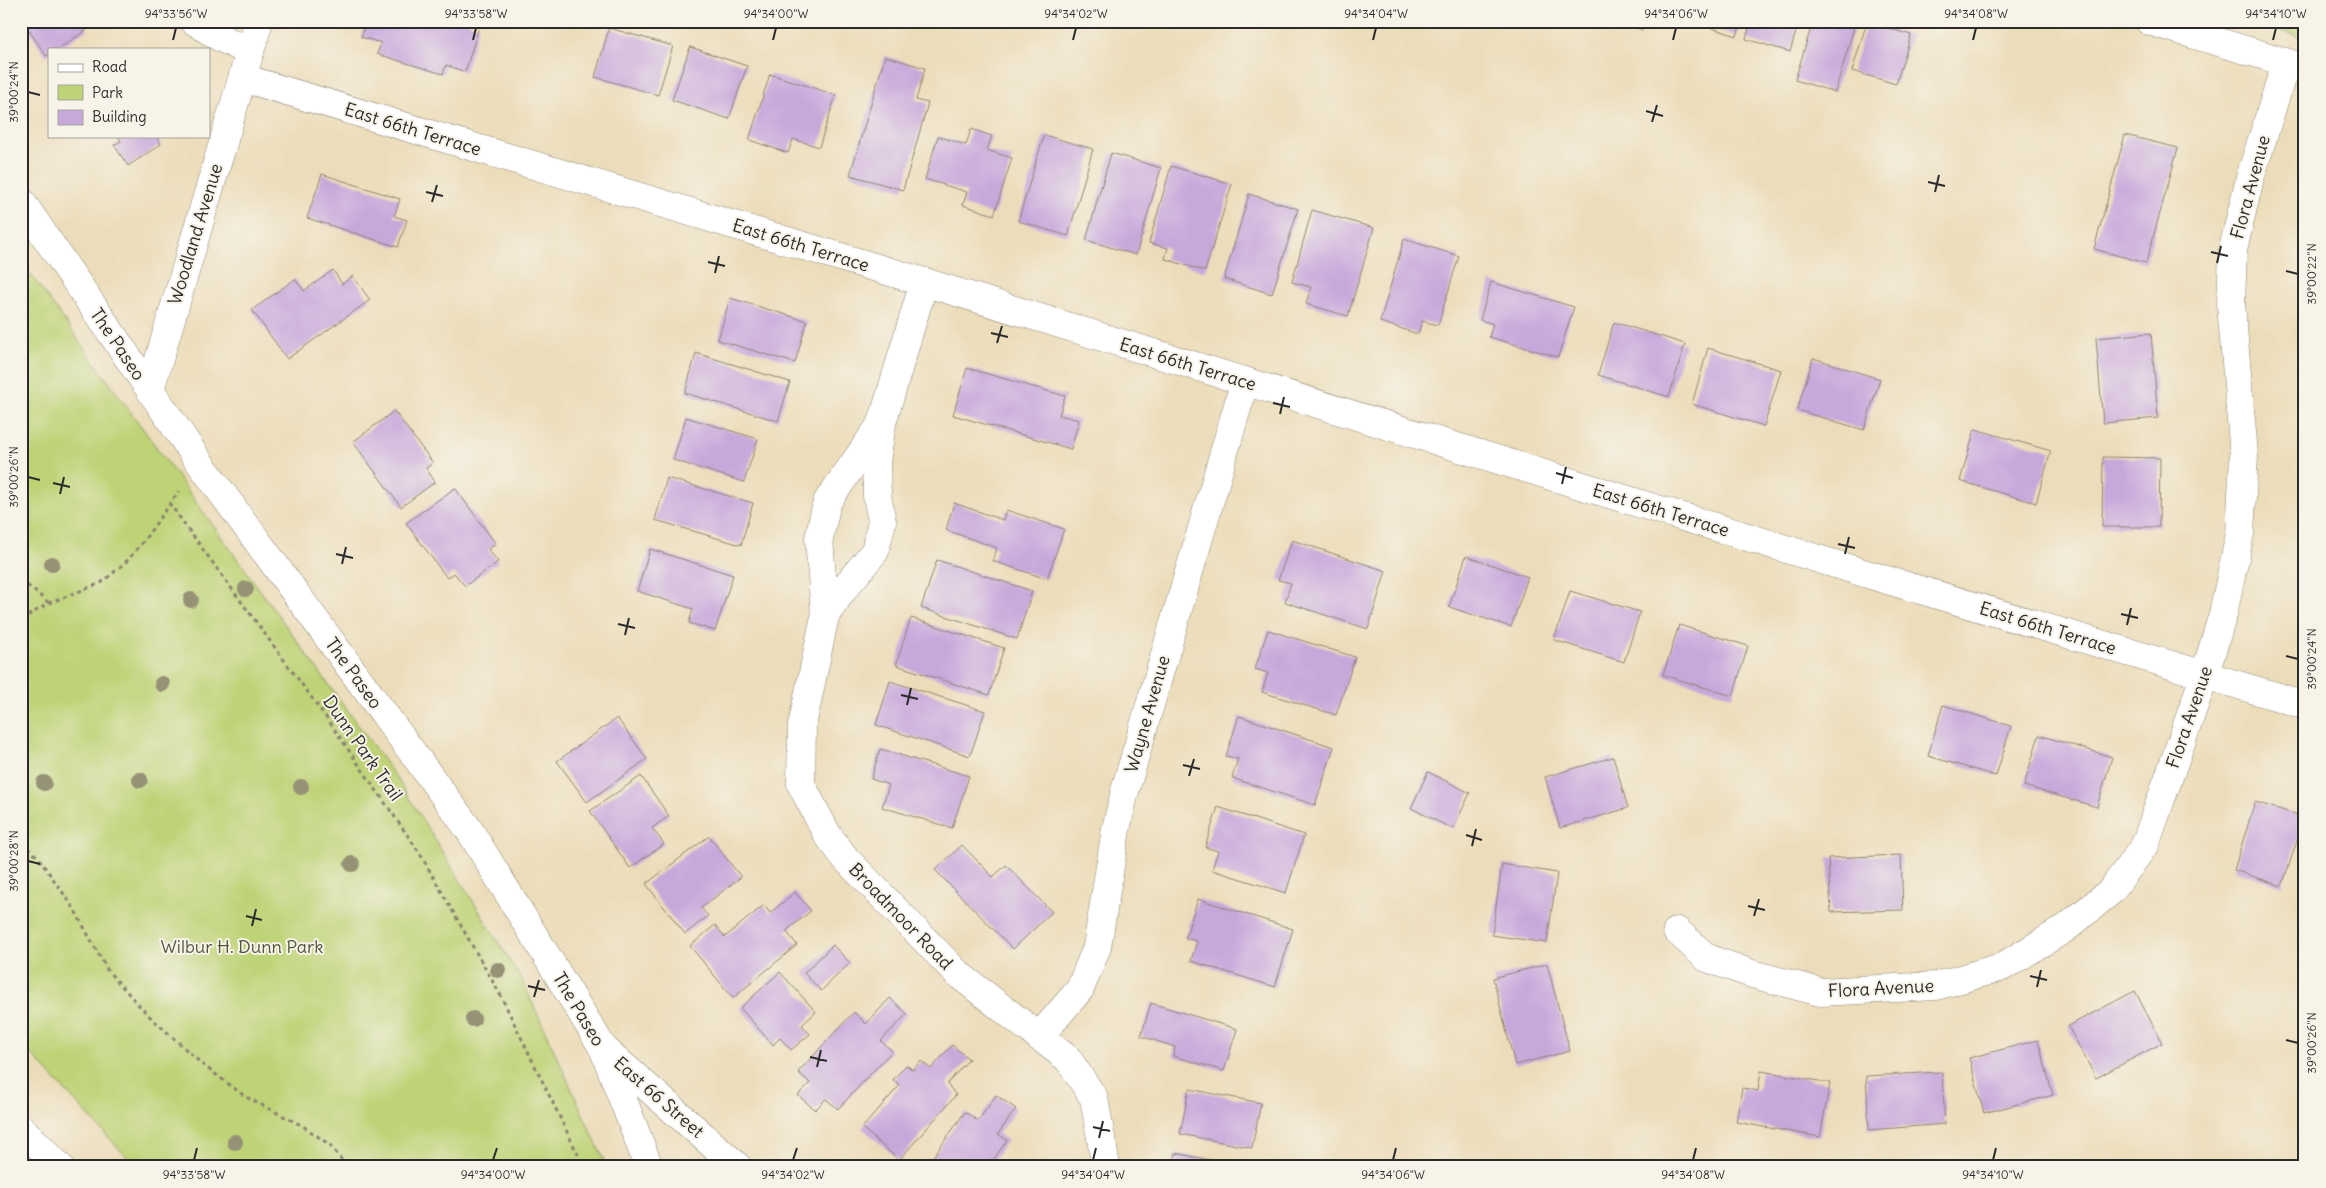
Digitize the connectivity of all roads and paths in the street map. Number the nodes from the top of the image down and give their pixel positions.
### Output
1 (194, 21) edge
2 (259, 21) edge
3 (2150, 21) edge
4 (250, 52) junction
5 (2295, 65) edge
6 (243, 78) junction
7 (21, 201) edge
8 (924, 282) junction
9 (1245, 382) junction
10 (150, 390) junction
11 (882, 423) junction
12 (21, 580) edge
13 (49, 603) junction
14 (825, 616) junction
15 (21, 620) edge
16 (2205, 674) junction
17 (2305, 705) edge
18 (21, 843) edge
19 (1677, 932) dead end
20 (1039, 1037) junction
21 (603, 1048) junction
22 (21, 1128) edge
23 (60, 1167) edge
24 (346, 1167) edge
25 (584, 1167) edge
26 (649, 1167) edge
27 (738, 1167) edge
28 (1106, 1167) edge

1 - 4 street
2 - 4 street, Woodland Avenue
3 - 5 street
4 - 6 street, Woodland Avenue
5 - 16 street, Flora Avenue
6 - 8 street, East 66th Terrace
6 - 10 street, Woodland Avenue
7 - 10 street, The Paseo
8 - 9 street, East 66th Terrace
8 - 11 street, Broadmoor Road
9 - 16 street, East 66th Terrace
9 - 20 street, Wayne Avenue
10 - 21 street, The Paseo
11 - 14 street, Broadmoor Road
11 - 14 street, Broadmoor Road
12 - 13 path
13 - 15 path, Dunn Park Trail
13 - 25 path, Dunn Park Trail
14 - 20 street, Broadmoor Road
16 - 17 street, East 66th Terrace
16 - 19 street, Flora Avenue
18 - 24 path
20 - 28 street, Broadmoor Road
21 - 26 street, The Paseo
21 - 27 street, East 66 Street
22 - 23 street

